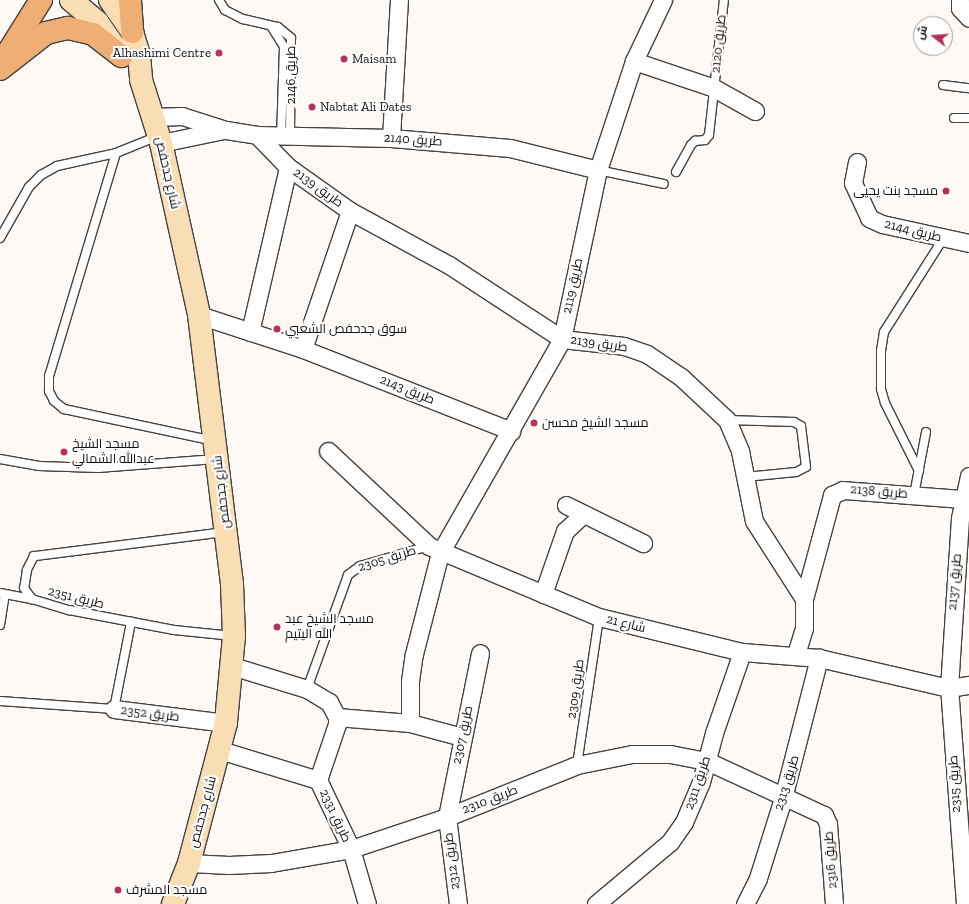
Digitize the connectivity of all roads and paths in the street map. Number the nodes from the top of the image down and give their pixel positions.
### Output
1 (41, 0) edge
2 (71, 0) edge
3 (110, 0) edge
4 (130, 0) edge
5 (219, 0) edge
6 (399, 0) edge
7 (663, 0) edge
8 (724, 0) edge
9 (960, 0) edge
10 (969, 18) edge
11 (132, 32) junction
12 (121, 56) junction
13 (634, 61) junction
14 (0, 65) edge
15 (0, 69) edge
16 (141, 80) junction
17 (943, 85) dead end
18 (714, 88) junction
19 (969, 88) edge
20 (755, 111) dead end
21 (954, 118) dead end
22 (969, 118) edge
23 (226, 130) junction
24 (157, 132) junction
25 (257, 135) junction
26 (285, 136) junction
27 (391, 138) junction
28 (116, 153) junction
29 (857, 162) dead end
30 (288, 167) junction
31 (598, 170) junction
32 (676, 172) dead end
33 (664, 184) dead end
34 (350, 211) junction
35 (0, 238) edge
36 (943, 239) junction
37 (969, 244) edge
38 (199, 315) junction
39 (250, 332) junction
40 (562, 339) junction
41 (303, 349) junction
42 (727, 420) junction
43 (510, 431) junction
44 (926, 432) dead end
45 (217, 450) junction
46 (328, 451) dead end
47 (0, 459) edge
48 (919, 471) junction
49 (969, 476) edge
50 (745, 477) junction
51 (914, 495) junction
52 (964, 499) junction
53 (566, 506) dead end
54 (583, 514) junction
55 (964, 518) edge
56 (227, 531) junction
57 (643, 543) dead end
58 (434, 550) junction
59 (2, 593) edge
60 (543, 594) junction
61 (32, 599) junction
62 (804, 599) junction
63 (599, 617) junction
64 (131, 622) junction
65 (0, 625) edge
66 (234, 636) junction
67 (742, 652) junction
68 (480, 653) dead end
69 (796, 655) junction
70 (819, 658) junction
71 (232, 666) junction
72 (969, 685) edge
73 (949, 688) junction
74 (307, 689) junction
75 (0, 701) edge
76 (114, 710) junction
77 (337, 717) junction
78 (226, 723) junction
79 (410, 723) junction
80 (462, 737) junction
81 (220, 750) junction
82 (706, 761) junction
83 (577, 765) junction
84 (318, 780) junction
85 (962, 795) edge
86 (783, 798) junction
87 (447, 817) junction
88 (351, 849) junction
89 (189, 863) junction
90 (966, 903) edge
91 (173, 904) edge
92 (367, 904) edge
93 (458, 904) edge
94 (596, 904) edge
95 (745, 904) edge
96 (834, 904) edge

1 - 14 main road
2 - 12 street, شارع جدحفص
3 - 11 street, شارع جدحفص
4 - 11 main road
5 - 26 lane, طريق 2146
6 - 27 street
7 - 13 street, طريق 2119
8 - 18 lane, طريق 2120
9 - 10 street
11 - 16 street, شارع جدحفص
12 - 15 main road
12 - 16 street, شارع جدحفص
13 - 18 street, طريق 2120
13 - 31 street, طريق 2119
16 - 24 street, شارع جدحفص
17 - 19 lane
18 - 20 street, طريق 2120
18 - 32 lane, طريق 2120
21 - 22 lane
23 - 24 street, طريق 2140
23 - 24 street, طريق 2140
23 - 25 street, طريق 2140
24 - 28 lane
24 - 38 street, شارع جدحفص
25 - 26 street, طريق 2140
25 - 30 street
26 - 27 street, طريق 2140
27 - 31 street, طريق 2140
28 - 35 lane
28 - 45 lane
29 - 36 street, طريق 2144
30 - 34 street, طريق 2139
30 - 39 street
31 - 33 lane
31 - 40 street, طريق 2119
34 - 40 street, طريق 2139
34 - 41 street
36 - 37 street, طريق 2144
36 - 48 lane
38 - 39 street, طريق 2143
38 - 45 street, شارع جدحفص
39 - 41 street, طريق 2143
40 - 42 street, طريق 2139
40 - 43 street, طريق 2119
41 - 43 street, طريق 2143
42 - 50 street, طريق 2139
42 - 50 lane
43 - 58 street, طريق 2119
44 - 48 lane
45 - 47 lane
45 - 56 street, شارع جدحفص
46 - 58 street, شارع 21
48 - 51 lane
49 - 52 street, طريق 2137
50 - 62 street, طريق 2139
51 - 52 street, طريق 2138
51 - 62 street, طريق 2138
52 - 55 street, طريق 2137
53 - 54 street
54 - 57 street
54 - 60 street
55 - 73 street, طريق 2137
56 - 61 lane, طريق 2351
56 - 66 street, شارع جدحفص
58 - 60 street, شارع 21
58 - 74 lane, طريق 2305
58 - 79 street
59 - 61 lane
59 - 65 lane
60 - 63 street, شارع 21
61 - 64 lane, طريق 2351
62 - 69 street
63 - 67 street, شارع 21
63 - 83 lane, طريق 2309
64 - 66 lane, طريق 2351
64 - 76 lane, طريق 2352
66 - 71 street, شارع جدحفص
67 - 69 street, شارع 21
67 - 82 street, طريق 2311
68 - 80 street, طريق 2307
69 - 70 street, شارع 21
70 - 73 street, شارع 21
70 - 86 street, طريق 2313
71 - 74 street
71 - 78 street, شارع جدحفص
72 - 73 street, شارع 21
73 - 85 street, طريق 2315
74 - 77 street
75 - 76 lane
76 - 78 street, طريق 2352
77 - 79 street
77 - 84 street
78 - 81 street, شارع جدحفص
79 - 80 street
80 - 87 street, طريق 2307
81 - 84 street, طريق 2331
81 - 89 street, شارع جدحفص
82 - 83 street, طريق 2310
82 - 86 street, طريق 2310
82 - 94 street, طريق 2311
83 - 87 street, طريق 2310
84 - 88 street, طريق 2331
85 - 90 street, طريق 2315
86 - 95 street, طريق 2313
86 - 96 street, طريق 2316
87 - 88 street, طريق 2310
87 - 93 street, طريق 2312
88 - 89 street, طريق 2310
88 - 92 street, طريق 2331
89 - 91 street, شارع جدحفص

